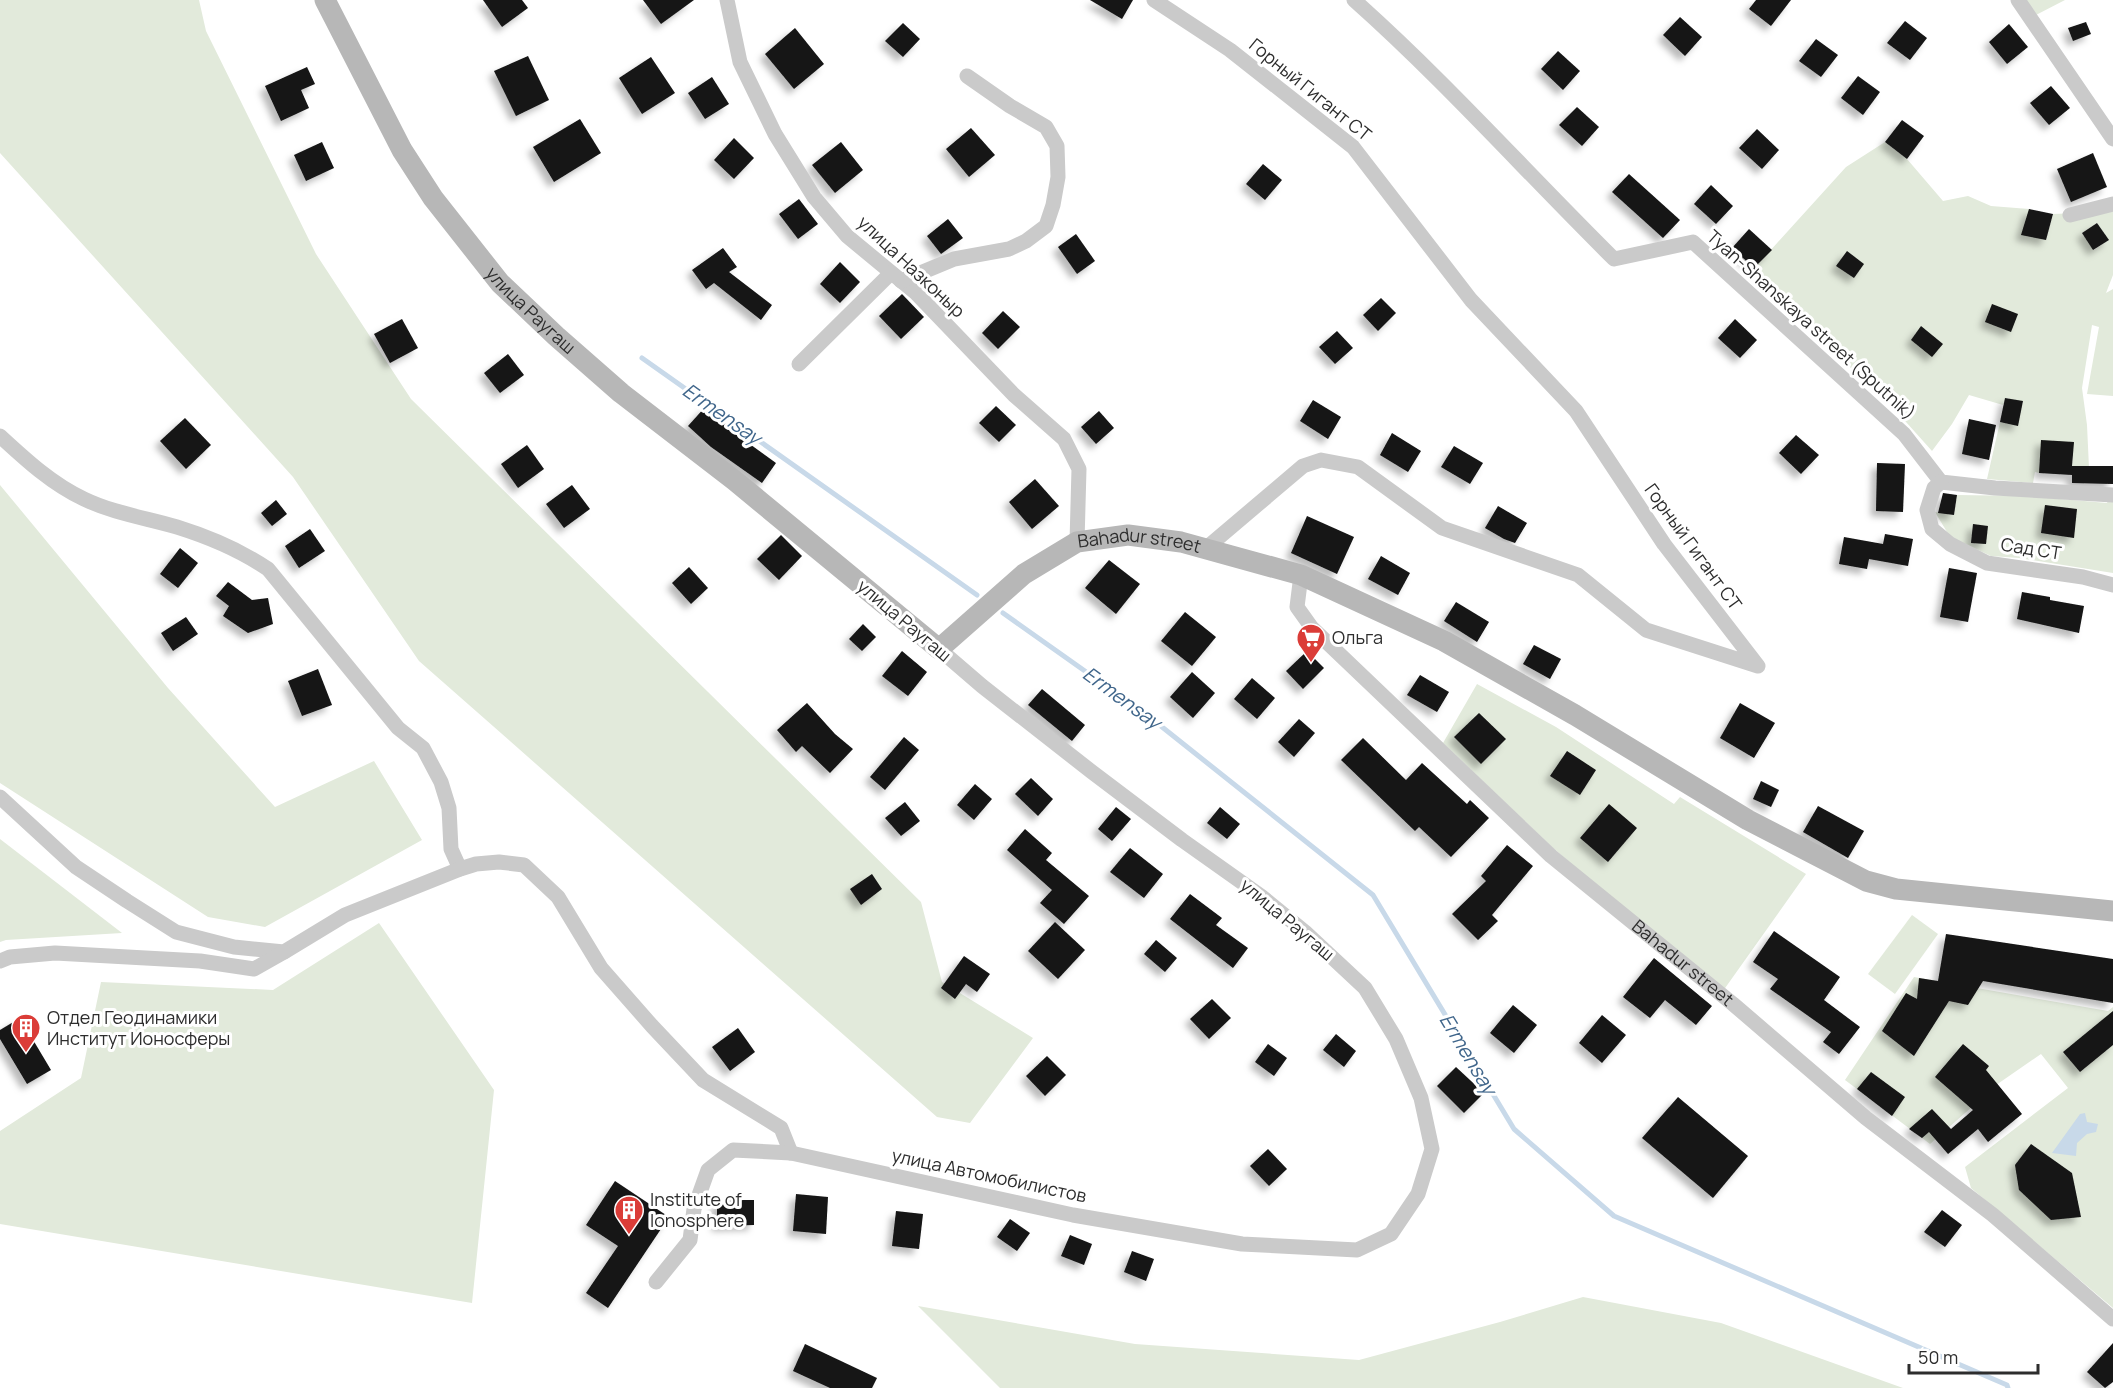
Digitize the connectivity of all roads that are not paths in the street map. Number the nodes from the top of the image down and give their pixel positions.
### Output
1 (325, 0) edge
2 (727, 0) edge
3 (1154, 0) edge
4 (1354, 0) edge
5 (2018, 0) edge
6 (967, 76) dead end
7 (2113, 139) edge
8 (2113, 204) edge
9 (2070, 215) dead end
10 (896, 277) junction
11 (799, 364) dead end
12 (0, 436) edge
13 (1941, 482) junction
14 (2113, 495) edge
15 (1077, 542) junction
16 (1204, 550) junction
17 (1301, 575) junction
18 (2113, 585) edge
19 (939, 649) junction
20 (0, 797) edge
21 (460, 869) junction
22 (2113, 911) edge
23 (284, 952) junction
24 (0, 961) edge
25 (791, 1153) junction
26 (1391, 1234) joint
27 (656, 1282) dead end
28 (2113, 1319) edge

1 - 19 street, улица Раугаш
2 - 10 street, улица Назконыр
3 - 16 street, Горный Гигант СТ
4 - 13 street, Tyan-Shanskaya street (Sputnik)
5 - 7 street
6 - 10 street
8 - 9 street
10 - 11 street
10 - 15 street, улица Назконыр
12 - 21 street
13 - 14 street
13 - 18 street, Сад СТ
15 - 16 street, Bahadur street
15 - 19 street, Bahadur street
16 - 17 street, Bahadur street
17 - 22 street, Bahadur street
17 - 28 street, Bahadur street
19 - 26 street, улица Раугаш
20 - 23 street
21 - 23 street
21 - 25 street
23 - 24 street
25 - 26 street, улица Автомобилистов
25 - 27 street, улица Автомобилистов

